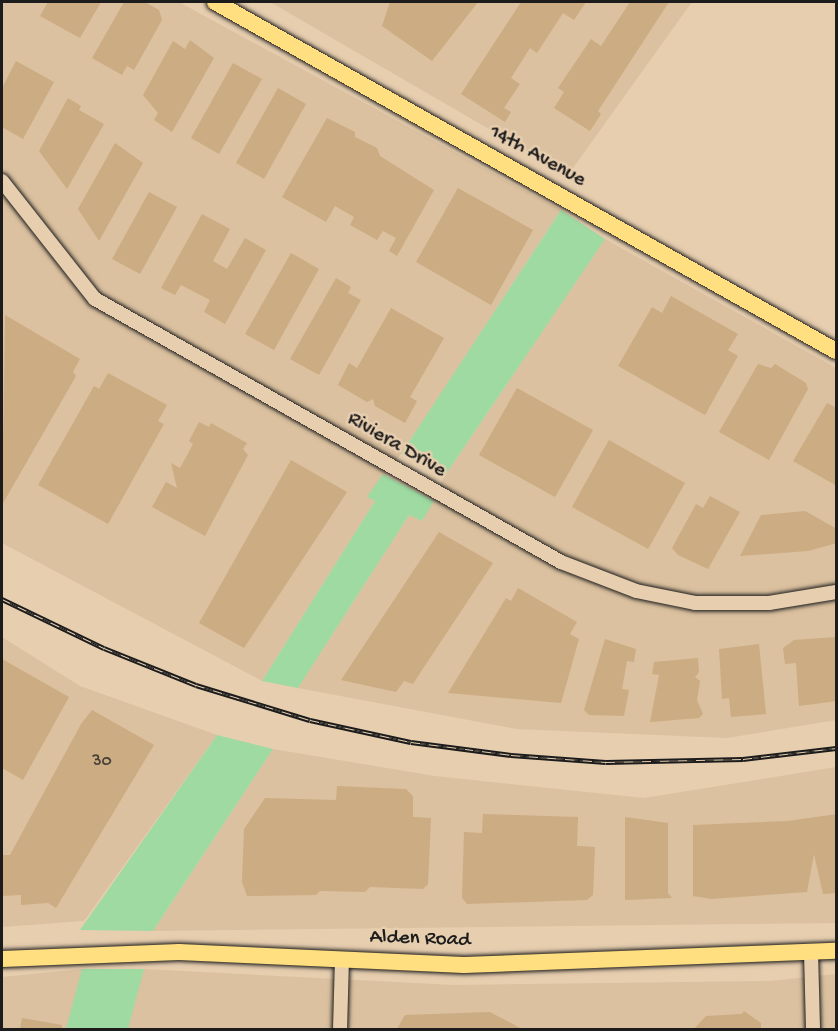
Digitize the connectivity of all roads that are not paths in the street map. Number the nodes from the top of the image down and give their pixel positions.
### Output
1 (215, 2) edge
2 (2, 182) edge
3 (837, 351) edge
4 (837, 592) edge
5 (837, 951) edge
6 (811, 952) junction
7 (2, 959) edge
8 (342, 960) junction
9 (340, 1029) edge
10 (813, 1029) edge

1 - 3 main road, 14th Avenue
2 - 4 street, Riviera Drive
5 - 6 main road, Alden Road
6 - 8 main road, Alden Road
6 - 10 street
7 - 8 main road, Alden Road
8 - 9 street

